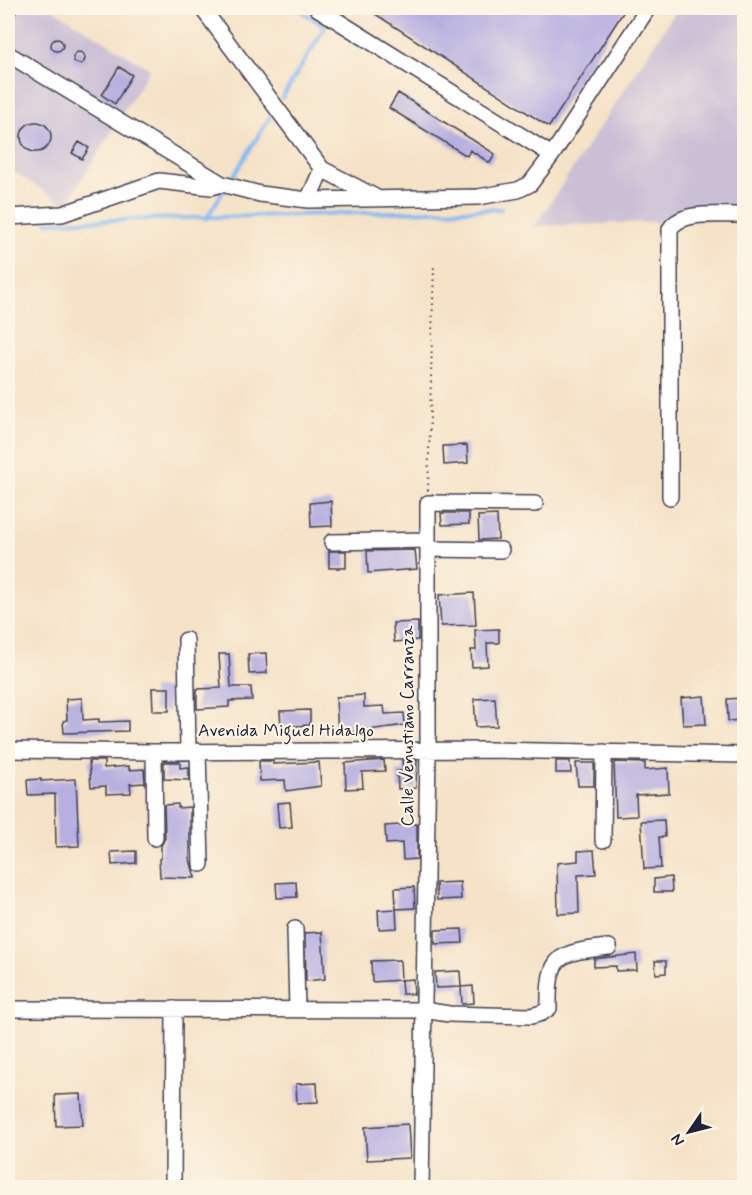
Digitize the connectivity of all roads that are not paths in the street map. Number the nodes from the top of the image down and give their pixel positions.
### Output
1 (202, 8) edge
2 (317, 8) edge
3 (648, 8) edge
4 (8, 54) edge
5 (552, 155) junction
6 (322, 169) junction
7 (222, 184) junction
8 (375, 197) junction
9 (308, 200) junction
10 (744, 215) edge
11 (8, 217) edge
12 (670, 497) dead end
13 (535, 504) dead end
14 (332, 542) dead end
15 (428, 544) junction
16 (501, 550) dead end
17 (186, 640) dead end
18 (8, 750) edge
19 (428, 750) junction
20 (193, 751) junction
21 (154, 752) junction
22 (604, 752) junction
23 (744, 754) edge
24 (155, 838) dead end
25 (603, 840) dead end
26 (201, 864) dead end
27 (295, 930) dead end
28 (609, 947) dead end
29 (8, 1009) edge
30 (174, 1009) junction
31 (297, 1009) junction
32 (423, 1010) junction
33 (173, 1188) edge
34 (421, 1188) edge

1 - 6 street
2 - 5 street
3 - 5 street
4 - 7 street
5 - 8 street
6 - 8 street
6 - 9 street
7 - 9 street
7 - 11 street
8 - 9 street
10 - 12 street
13 - 15 street, Calle Venustiano Carranza
14 - 15 street
15 - 16 street
15 - 19 street, Calle Venustiano Carranza
17 - 20 street
18 - 21 street, Avenida Miguel Hidalgo
19 - 20 street, Avenida Miguel Hidalgo
19 - 22 street, Avenida Miguel Hidalgo
19 - 32 street, Calle Venustiano Carranza
20 - 21 street, Avenida Miguel Hidalgo
20 - 26 street
21 - 24 street
22 - 23 street, Avenida Miguel Hidalgo
22 - 25 street
27 - 31 street
28 - 32 street
29 - 30 street
30 - 31 street
30 - 33 street
31 - 32 street
32 - 34 street, Calle Venustiano Carranza

